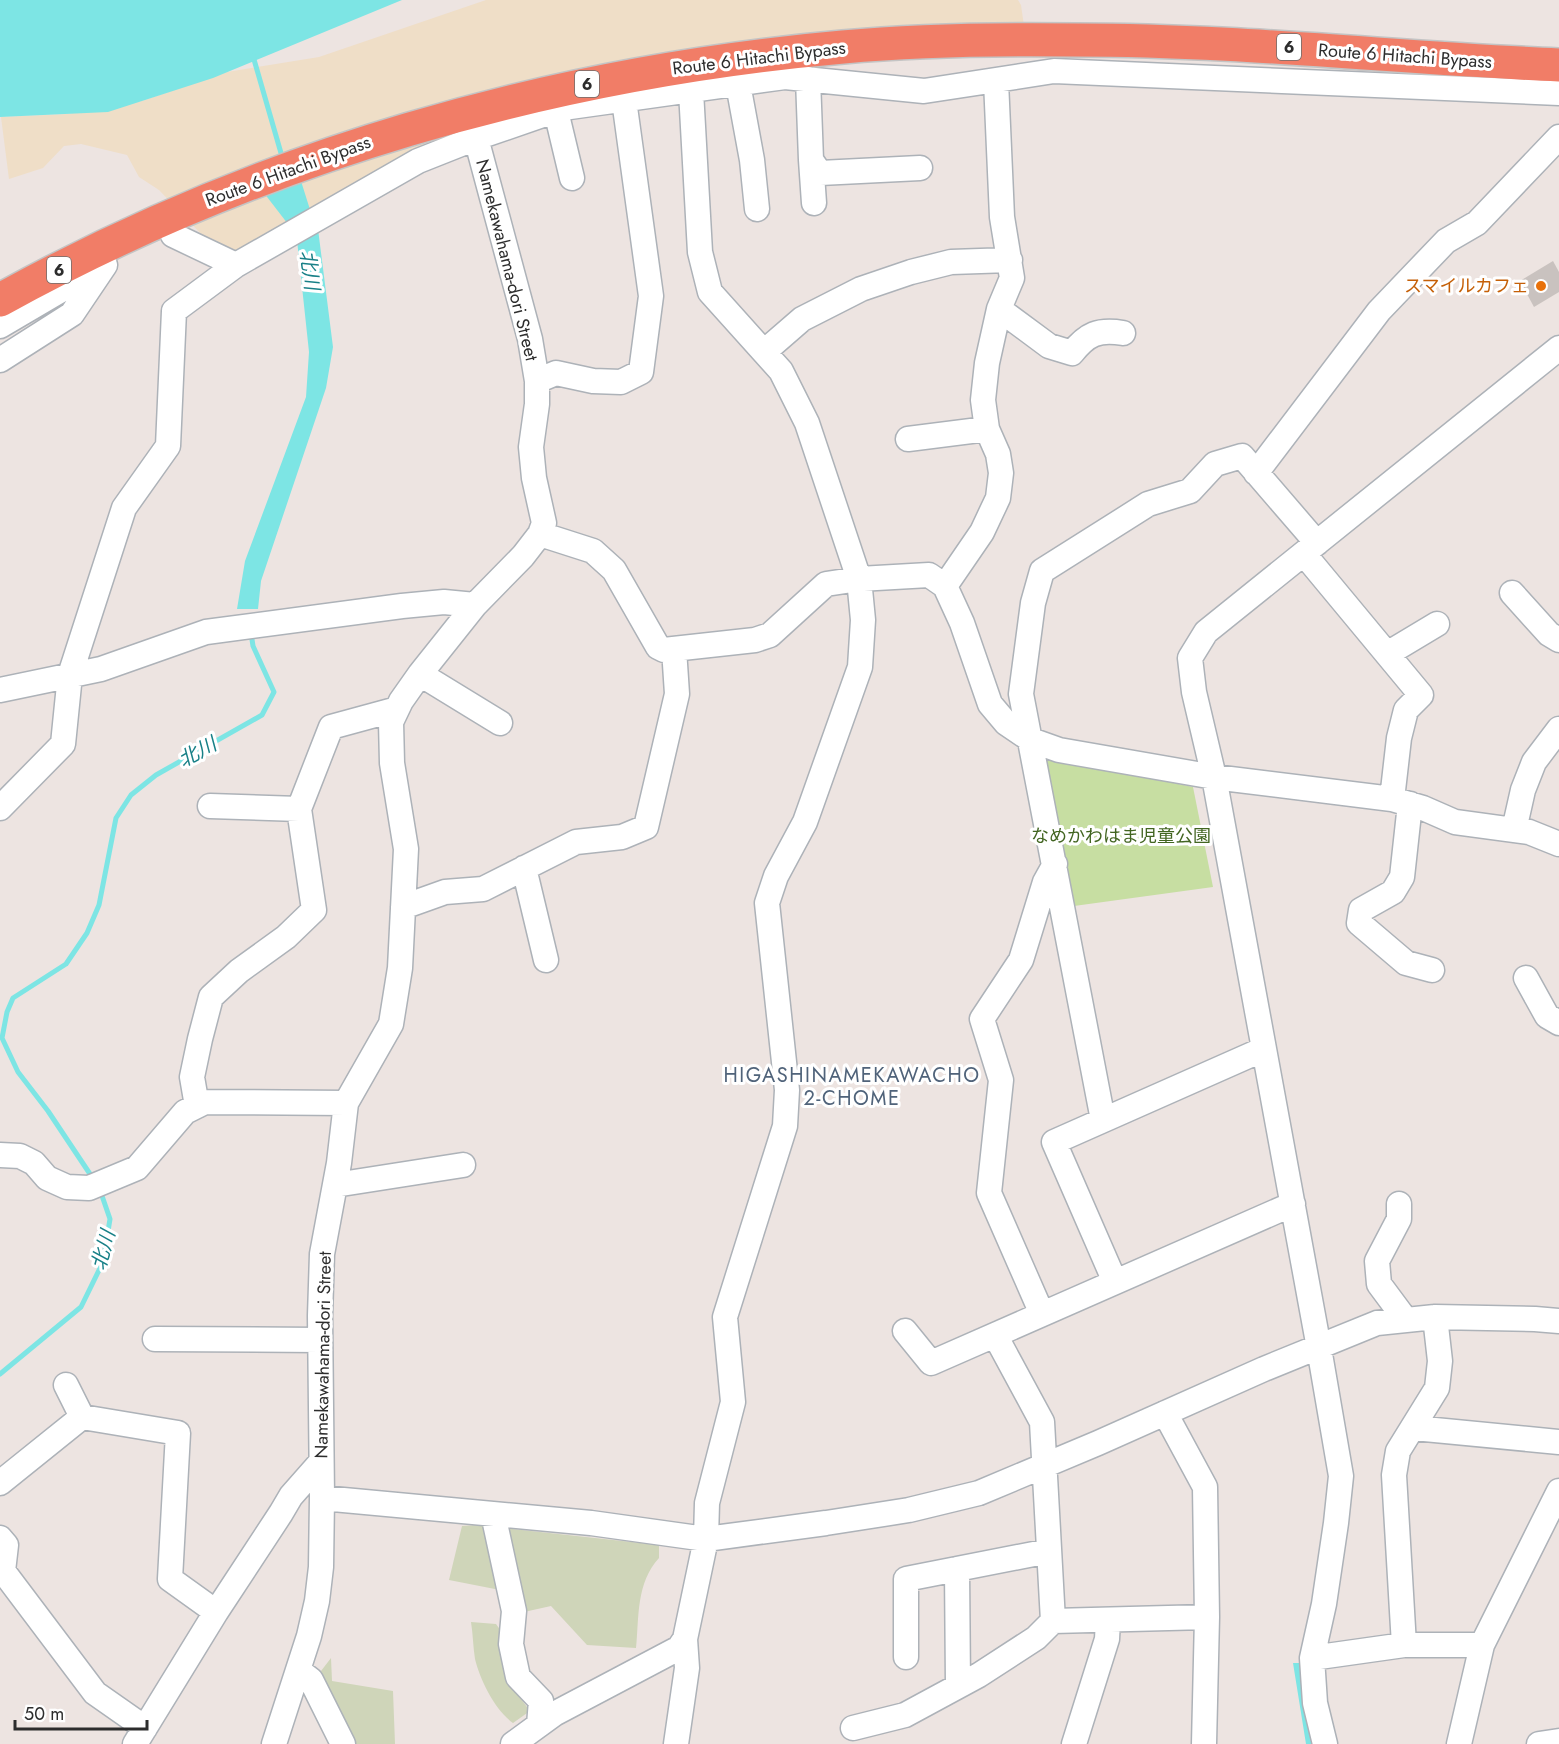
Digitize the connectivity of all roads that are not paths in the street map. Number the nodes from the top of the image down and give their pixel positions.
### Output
1 (1559, 65) edge
2 (808, 79) junction
3 (996, 81) junction
4 (738, 84) junction
5 (691, 91) junction
6 (1559, 93) edge
7 (624, 100) junction
8 (556, 111) junction
9 (1559, 137) edge
10 (476, 138) junction
11 (811, 160) junction
12 (920, 168) dead end
13 (572, 178) dead end
14 (814, 203) dead end
15 (758, 209) dead end
16 (174, 235) dead end
17 (1010, 260) junction
18 (236, 265) junction
19 (0, 300) edge
20 (999, 309) junction
21 (0, 326) edge
22 (1123, 333) dead end
23 (1559, 348) edge
24 (764, 352) junction
25 (0, 360) edge
26 (537, 381) junction
27 (987, 429) junction
28 (908, 439) dead end
29 (1256, 473) junction
30 (540, 534) junction
31 (1311, 549) junction
32 (859, 579) junction
33 (945, 586) junction
34 (1512, 594) dead end
35 (475, 605) junction
36 (1437, 624) dead end
37 (1559, 640) edge
38 (674, 649) junction
39 (1387, 654) junction
40 (420, 674) junction
41 (70, 675) junction
42 (0, 690) edge
43 (397, 709) junction
44 (500, 723) dead end
45 (1559, 729) edge
46 (1031, 740) junction
47 (1214, 777) junction
48 (1401, 801) junction
49 (210, 806) dead end
50 (0, 808) edge
51 (299, 809) junction
52 (1514, 830) junction
53 (1559, 844) edge
54 (1054, 864) junction
55 (524, 868) junction
56 (403, 907) junction
57 (546, 960) dead end
58 (1432, 970) dead end
59 (1526, 978) dead end
60 (1559, 1023) edge
61 (1264, 1049) junction
62 (346, 1103) junction
63 (197, 1106) junction
64 (1103, 1120) junction
65 (0, 1155) edge
66 (463, 1165) dead end
67 (335, 1185) junction
68 (1293, 1204) junction
69 (1399, 1204) dead end
70 (1115, 1282) junction
71 (1042, 1314) junction
72 (1435, 1317) junction
73 (1406, 1319) junction
74 (1559, 1321) edge
75 (905, 1330) dead end
76 (995, 1335) junction
77 (155, 1339) dead end
78 (320, 1340) junction
79 (1319, 1348) junction
80 (66, 1385) dead end
81 (1165, 1413) junction
82 (82, 1417) junction
83 (1414, 1428) junction
84 (1559, 1442) edge
85 (321, 1462) junction
86 (1045, 1466) junction
87 (0, 1483) edge
88 (1559, 1491) edge
89 (322, 1498) junction
90 (493, 1514) junction
91 (0, 1538) edge
92 (706, 1539) junction
93 (1049, 1551) junction
94 (957, 1569) junction
95 (2, 1572) edge
96 (216, 1611) junction
97 (1207, 1617) junction
98 (1108, 1620) junction
99 (1053, 1622) junction
100 (685, 1639) junction
101 (1404, 1644) junction
102 (1482, 1645) junction
103 (906, 1657) dead end
104 (1312, 1658) junction
105 (298, 1670) junction
106 (958, 1686) junction
107 (539, 1725) junction
108 (853, 1728) dead end
109 (140, 1736) edge
110 (1559, 1741) edge
111 (274, 1744) edge
112 (343, 1744) edge
113 (513, 1744) edge
114 (676, 1744) edge
115 (1074, 1744) edge
116 (1204, 1744) edge
117 (1325, 1744) edge
118 (1459, 1744) edge
119 (1539, 1744) edge

1 - 19 highway, Route 6 Hitachi Bypass / 6
2 - 3 street
2 - 4 street
2 - 11 street
3 - 6 street
3 - 17 street
4 - 5 street
4 - 15 street
5 - 7 street
5 - 24 street
7 - 8 street
7 - 26 street
8 - 10 street
8 - 13 street
9 - 29 street
10 - 18 street
10 - 26 street, Namekawahama-dori Street
11 - 12 street
11 - 14 street
16 - 18 street
17 - 20 street
17 - 24 street
18 - 41 street
20 - 22 street
20 - 27 street
21 - 25 street
23 - 31 street
24 - 32 street
26 - 30 street, Namekawahama-dori Street
27 - 28 street
27 - 33 street
29 - 31 street
29 - 46 street
30 - 35 street, Namekawahama-dori Street
30 - 38 street
31 - 39 street
31 - 47 street
32 - 33 street
32 - 38 street
32 - 92 street
33 - 46 street
34 - 37 street
35 - 40 street, Namekawahama-dori Street
35 - 41 street
36 - 39 street
38 - 55 street
39 - 48 street
40 - 43 street, Namekawahama-dori Street
40 - 44 street
41 - 42 street
41 - 50 street
43 - 51 street
43 - 56 street, Namekawahama-dori Street
45 - 52 street
46 - 47 street
46 - 54 street
47 - 48 street
47 - 61 street
48 - 52 street
48 - 58 street
49 - 51 street
51 - 63 street
52 - 53 street
54 - 64 street
54 - 71 street
55 - 56 street
55 - 57 street
56 - 62 street, Namekawahama-dori Street
59 - 60 street
61 - 64 street
61 - 68 street
62 - 63 street
62 - 67 street, Namekawahama-dori Street
63 - 65 street
64 - 70 street
66 - 67 street
67 - 78 street, Namekawahama-dori Street
68 - 70 street
68 - 79 street
69 - 73 street
70 - 71 street
71 - 76 street
72 - 73 street
72 - 74 street
72 - 83 street
73 - 79 street
75 - 76 street
76 - 86 street
77 - 78 street
78 - 85 street, Namekawahama-dori Street
79 - 81 street
79 - 104 street
80 - 82 street
81 - 86 street
81 - 97 street
82 - 87 street
82 - 96 street
83 - 84 street
83 - 101 street
85 - 89 street, Namekawahama-dori Street
85 - 96 street
86 - 92 street
86 - 93 street
88 - 102 street
89 - 90 street
89 - 105 street, Namekawahama-dori Street
90 - 92 street
90 - 107 street
91 - 95 street
92 - 100 street
93 - 94 street
93 - 99 street
94 - 103 street
94 - 106 street
95 - 109 street
96 - 109 street
97 - 98 street
97 - 116 street
98 - 99 street
98 - 115 street
99 - 106 street
100 - 107 street
100 - 114 street
101 - 102 street
101 - 104 street
102 - 118 street
104 - 117 street
105 - 111 street, Namekawahama-dori Street
105 - 112 street
106 - 108 street
107 - 113 street
110 - 119 street

